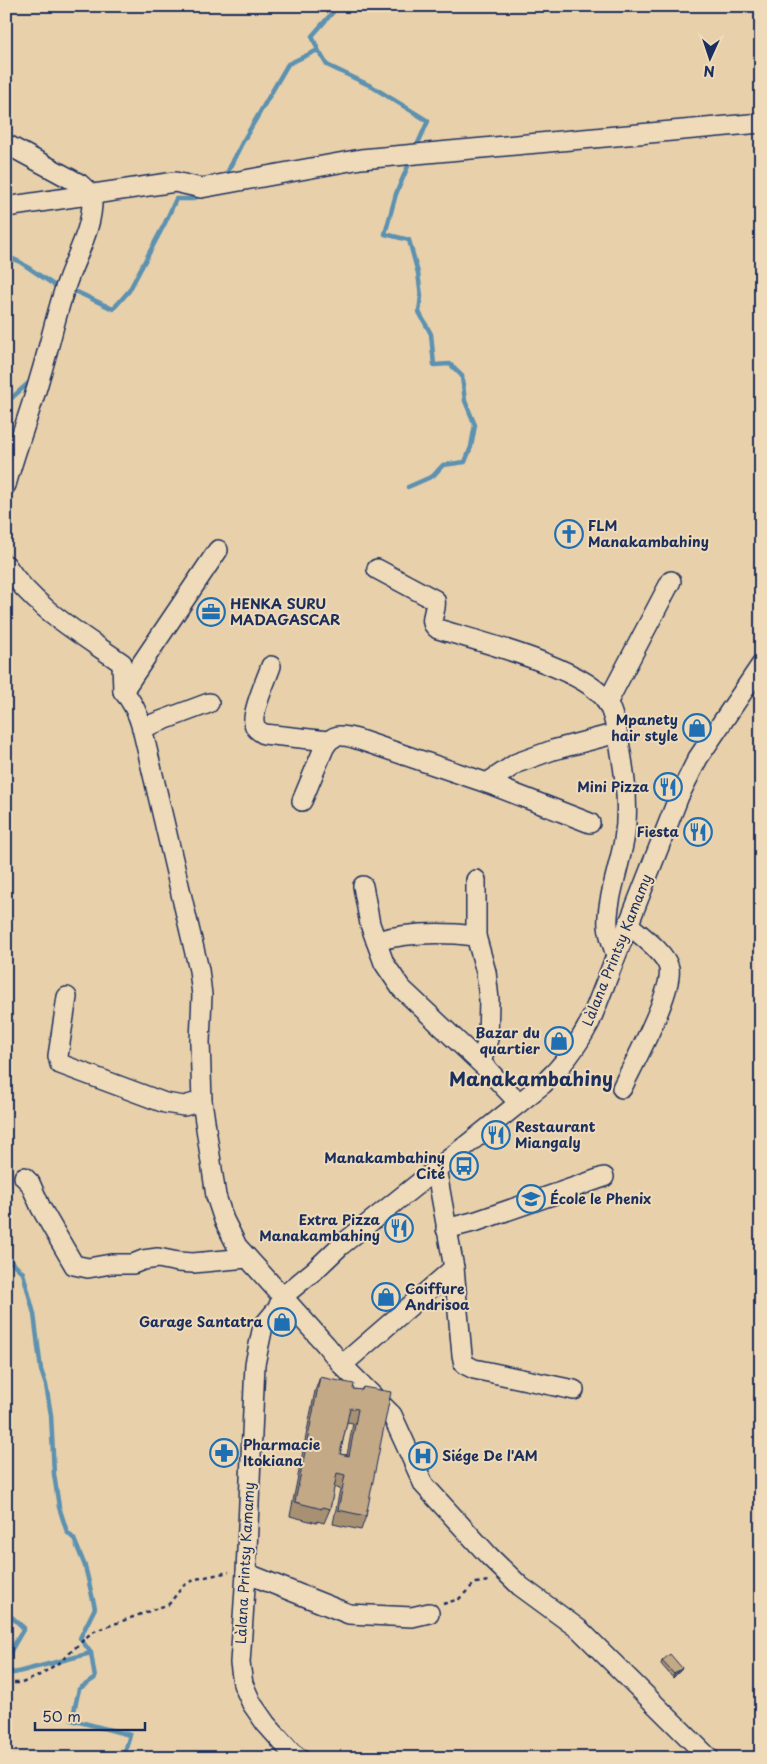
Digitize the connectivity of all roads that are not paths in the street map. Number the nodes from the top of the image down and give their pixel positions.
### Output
1 (761, 123) edge
2 (6, 144) edge
3 (92, 195) junction
4 (6, 207) edge
5 (6, 485) edge
6 (218, 550) dead end
7 (6, 565) edge
8 (377, 569) dead end
9 (671, 581) dead end
10 (761, 665) edge
11 (271, 666) dead end
12 (123, 691) junction
13 (209, 703) dead end
14 (608, 703) junction
15 (142, 728) junction
16 (617, 733) junction
17 (328, 741) junction
18 (487, 783) junction
19 (302, 801) dead end
20 (590, 823) dead end
21 (476, 880) dead end
22 (363, 886) dead end
23 (628, 924) junction
24 (476, 936) junction
25 (376, 941) junction
26 (616, 955) junction
27 (68, 997) dead end
28 (481, 1063) junction
29 (622, 1088) dead end
30 (202, 1101) junction
31 (519, 1103) junction
32 (436, 1168) junction
33 (24, 1176) dead end
34 (604, 1178) dead end
35 (446, 1228) junction
36 (247, 1258) junction
37 (454, 1268) junction
38 (282, 1298) junction
39 (342, 1365) junction
40 (574, 1390) dead end
41 (246, 1571) junction
42 (429, 1613) road end
43 (294, 1756) edge
44 (709, 1758) edge

1 - 3 street
2 - 3 street
3 - 4 street
3 - 5 street
6 - 12 street
7 - 12 street
8 - 14 street
9 - 14 street
10 - 23 street, Làlana Printsy Kamamy
11 - 17 street
12 - 15 street
13 - 15 street
14 - 16 street
15 - 30 street
16 - 18 street
16 - 26 street
17 - 18 street
17 - 19 street
18 - 20 street
21 - 24 street
22 - 25 street
23 - 26 street, Làlana Printsy Kamamy
23 - 29 street
24 - 25 street
24 - 28 street
25 - 28 street
26 - 31 street, Làlana Printsy Kamamy
27 - 30 street
28 - 31 street
30 - 36 street
31 - 32 street, Làlana Printsy Kamamy
32 - 35 street
32 - 38 street, Làlana Printsy Kamamy
33 - 36 street
34 - 35 street
35 - 37 street
36 - 38 street
37 - 39 street
37 - 40 street
38 - 39 street
38 - 41 street, Làlana Printsy Kamamy
39 - 44 street
41 - 42 street
41 - 43 street, Làlana Printsy Kamamy

